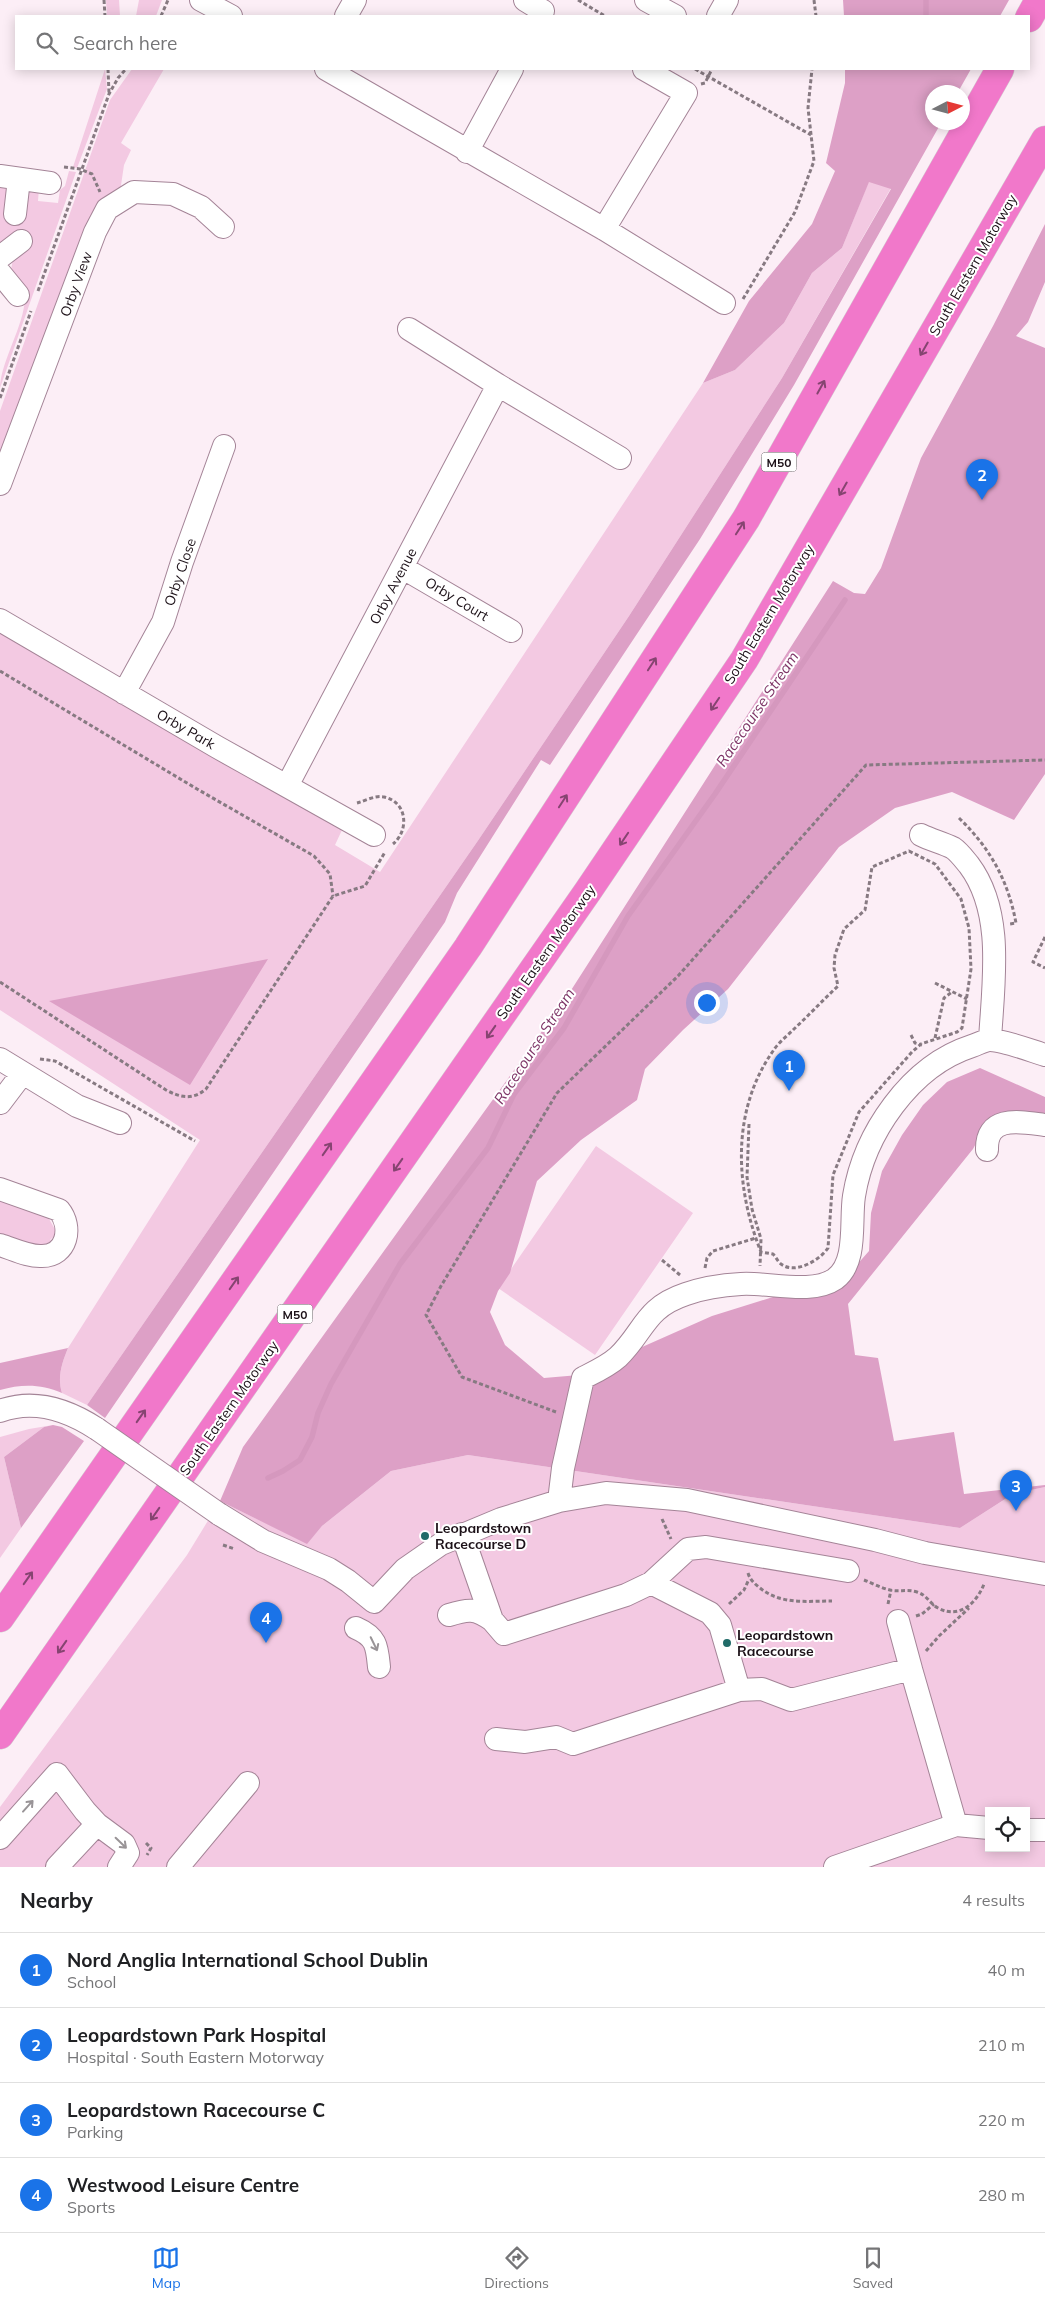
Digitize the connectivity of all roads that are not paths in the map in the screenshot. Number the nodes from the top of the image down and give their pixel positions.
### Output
1 (201, 0) edge
2 (355, 0) edge
3 (646, 0) edge
4 (727, 0) edge
5 (1039, 0) edge
6 (228, 15) edge
7 (347, 15) edge
8 (673, 15) edge
9 (719, 15) edge
10 (1030, 16) edge
11 (328, 70) edge
12 (511, 70) edge
13 (646, 70) edge
14 (999, 70) edge
15 (1045, 140) edge
16 (467, 152) junction
17 (57, 175) road end
18 (10, 177) edge
19 (15, 214) dead end
20 (223, 227) dead end
21 (604, 229) junction
22 (21, 241) dead end
23 (0, 257) edge
24 (0, 273) edge
25 (30, 296) road end
26 (724, 303) road end
27 (408, 329) dead end
28 (498, 385) junction
29 (224, 446) dead end
30 (620, 458) dead end
31 (0, 484) edge
32 (403, 568) junction
33 (0, 620) edge
34 (511, 631) dead end
35 (124, 692) junction
36 (287, 786) junction
37 (374, 835) dead end
38 (921, 836) dead end
39 (990, 1040) junction
40 (1045, 1055) edge
41 (0, 1058) edge
42 (28, 1066) junction
43 (1, 1101) edge
44 (120, 1123) dead end
45 (1045, 1125) edge
46 (987, 1150) dead end
47 (0, 1189) edge
48 (0, 1245) edge
49 (0, 1411) edge
50 (559, 1501) junction
51 (462, 1534) junction
52 (848, 1572) road end
53 (1045, 1574) edge
54 (651, 1583) junction
55 (893, 1612) road end
56 (449, 1615) dead end
57 (0, 1618) edge
58 (492, 1620) junction
59 (356, 1628) dead end
60 (378, 1667) dead end
61 (911, 1669) junction
62 (739, 1690) junction
63 (0, 1735) edge
64 (496, 1739) dead end
65 (248, 1783) dead end
66 (97, 1824) junction
67 (956, 1825) junction
68 (985, 1828) edge
69 (1030, 1830) edge
70 (1045, 1830) edge
71 (0, 1838) edge
72 (57, 1867) edge
73 (119, 1867) edge
74 (178, 1867) edge
75 (835, 1867) edge

1 - 6 street
2 - 7 street
3 - 8 street
4 - 9 street
5 - 10 highway
11 - 16 street
12 - 16 street
13 - 21 street
57 -> 14 highway, M50
15 -> 63 highway, South Eastern Motorway / M50
16 - 21 street
17 - 18 street
18 - 19 street
20 - 31 street, Orby View
21 - 26 street
22 - 23 street
24 - 25 street
27 - 28 street
28 - 30 street
28 - 32 street, Orby Avenue
29 - 35 street, Orby Close
32 - 34 street, Orby Court
32 - 36 street, Orby Avenue
33 - 35 street, Orby Park
35 - 36 street, Orby Park
36 - 37 street, Orby Park
38 - 39 street
39 - 40 street
39 - 50 street
41 - 42 street
42 - 43 street
42 - 44 street
45 - 46 street
47 - 48 street
49 - 51 street, bridge
50 - 51 street
50 - 53 street
51 - 58 street
52 - 54 street
54 - 58 street
54 - 62 street
55 - 61 street
56 - 58 street
59 -> 60 street
61 - 62 street
61 - 67 street
62 - 64 street
65 - 74 street
71 -> 66 street
66 - 72 street
66 -> 73 street
67 - 68 street
67 - 75 street
69 - 70 street

